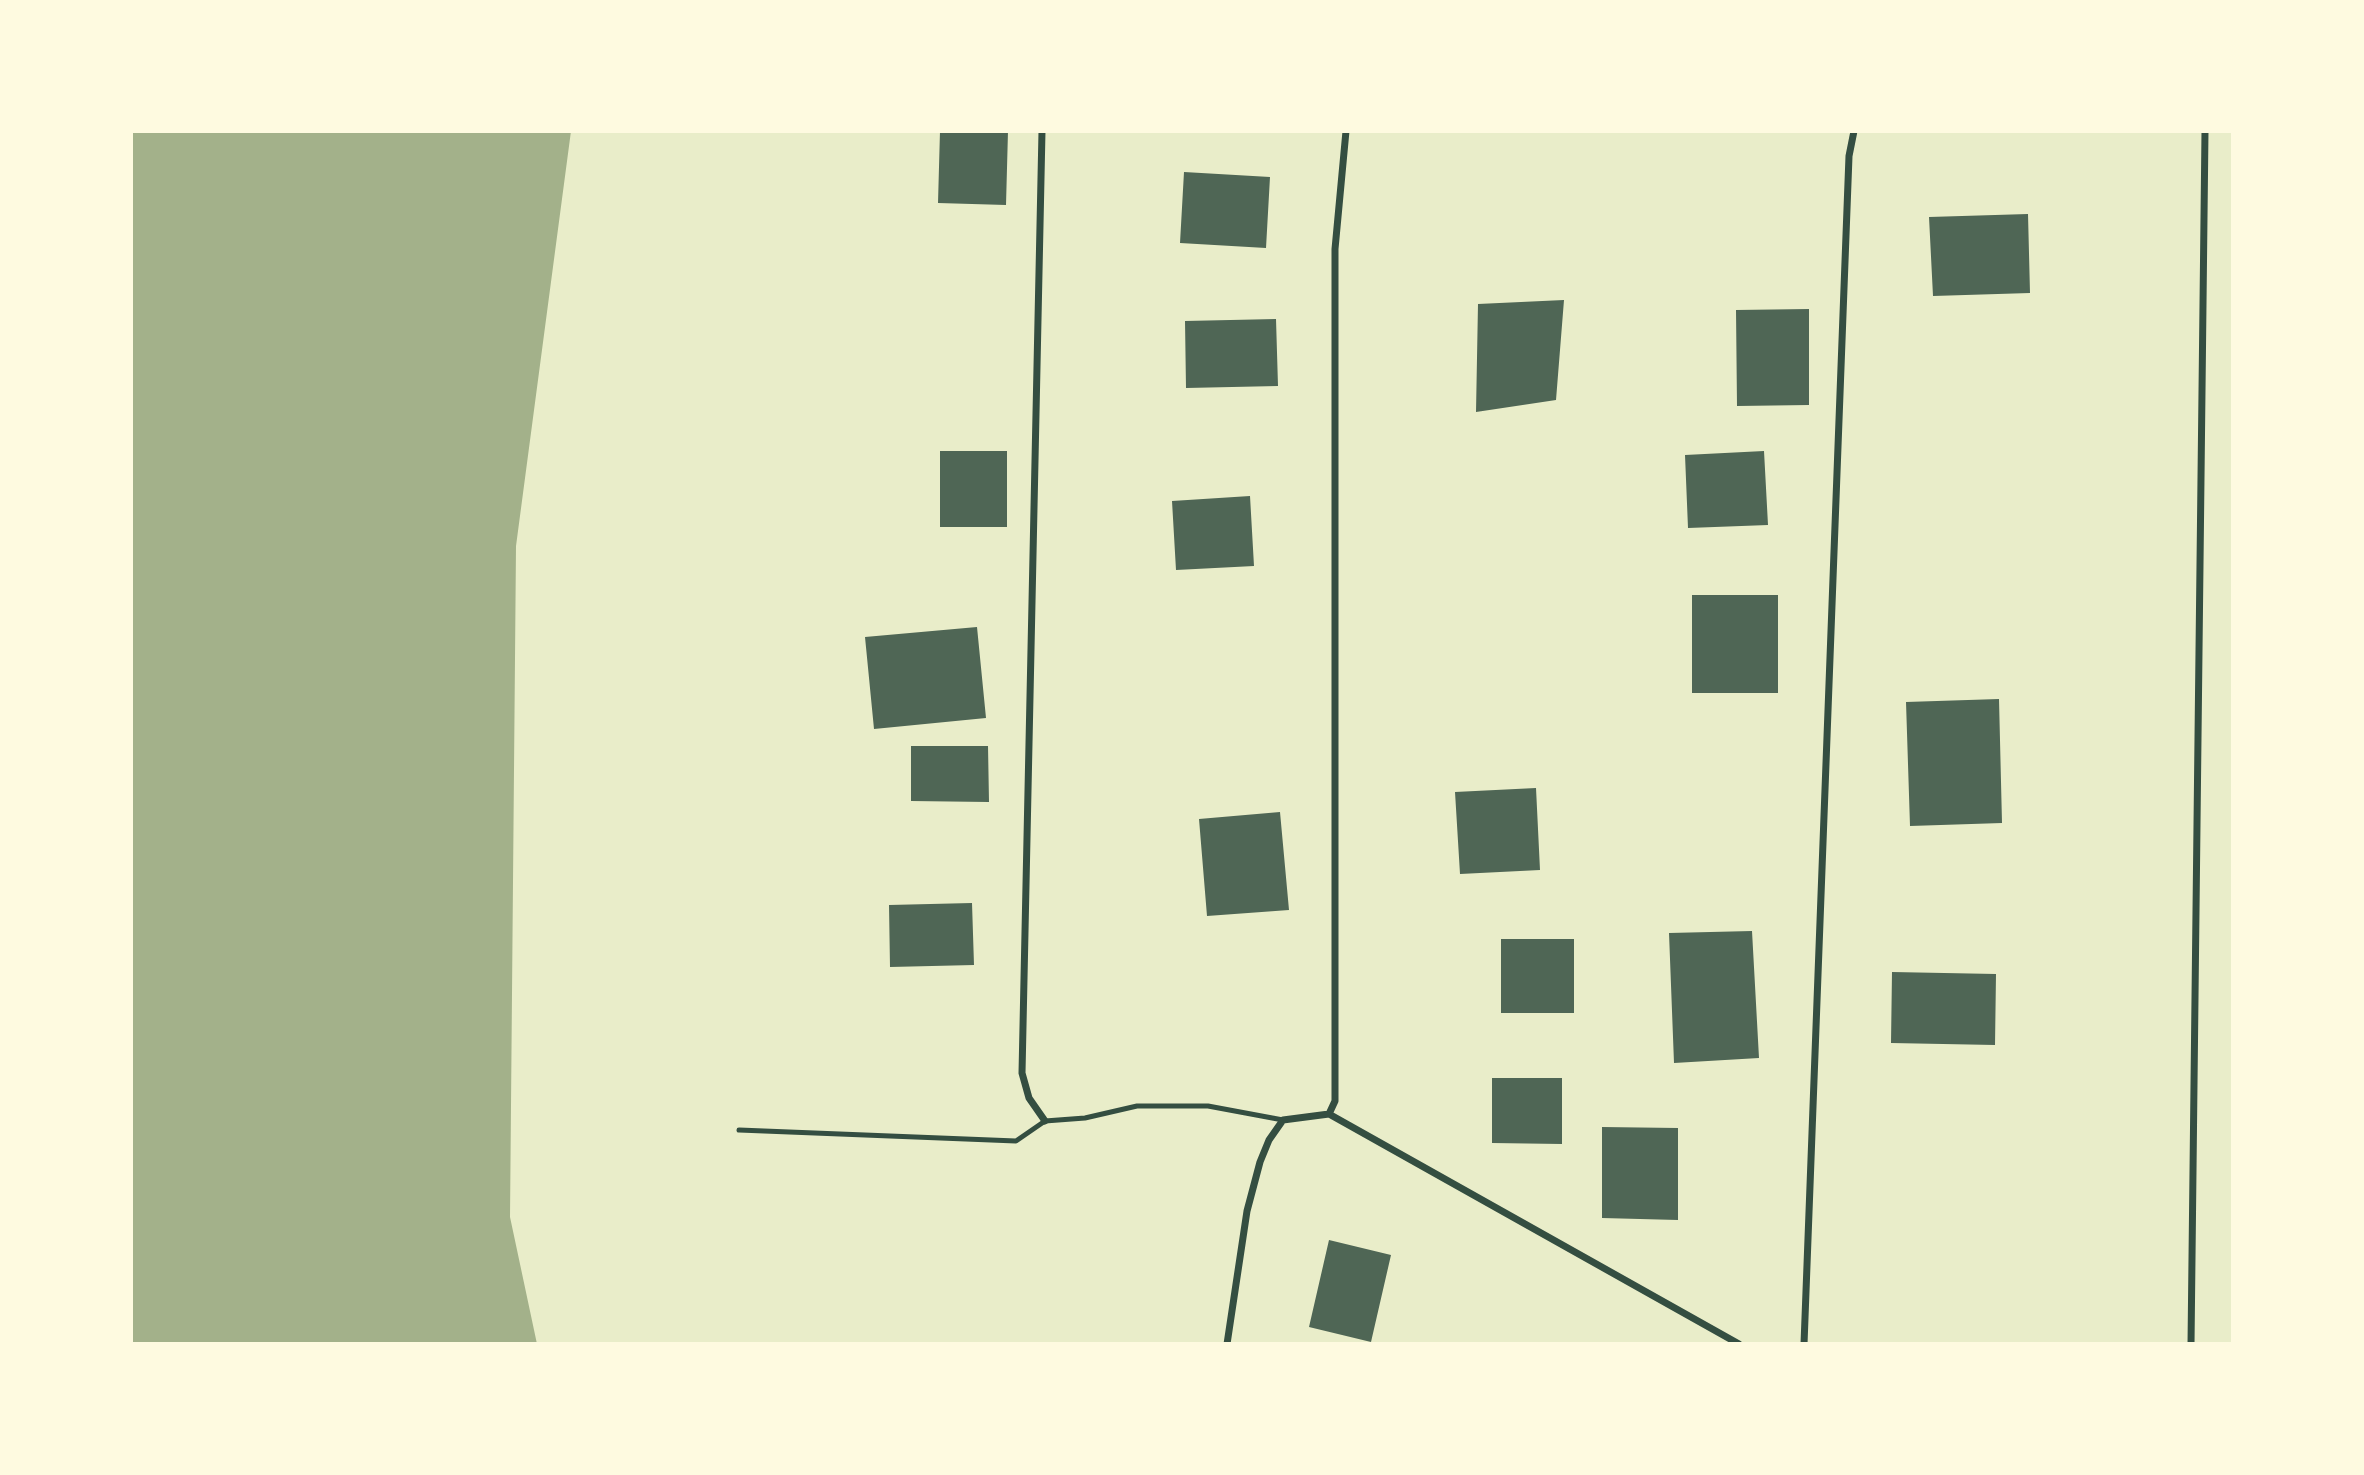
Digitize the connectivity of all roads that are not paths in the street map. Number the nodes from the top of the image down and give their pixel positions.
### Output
1 (1042, 131) edge
2 (1346, 131) edge
3 (1854, 131) edge
4 (2204, 131) edge
5 (1329, 1114) junction
6 (1283, 1120) junction
7 (1045, 1121) junction
8 (739, 1130) dead end
9 (1227, 1344) edge
10 (1739, 1344) edge
11 (1804, 1344) edge
12 (2191, 1344) edge

1 - 7 street
2 - 5 street
3 - 11 street
4 - 12 street
5 - 6 street
5 - 10 street
6 - 7 lane
6 - 9 street
7 - 8 lane

